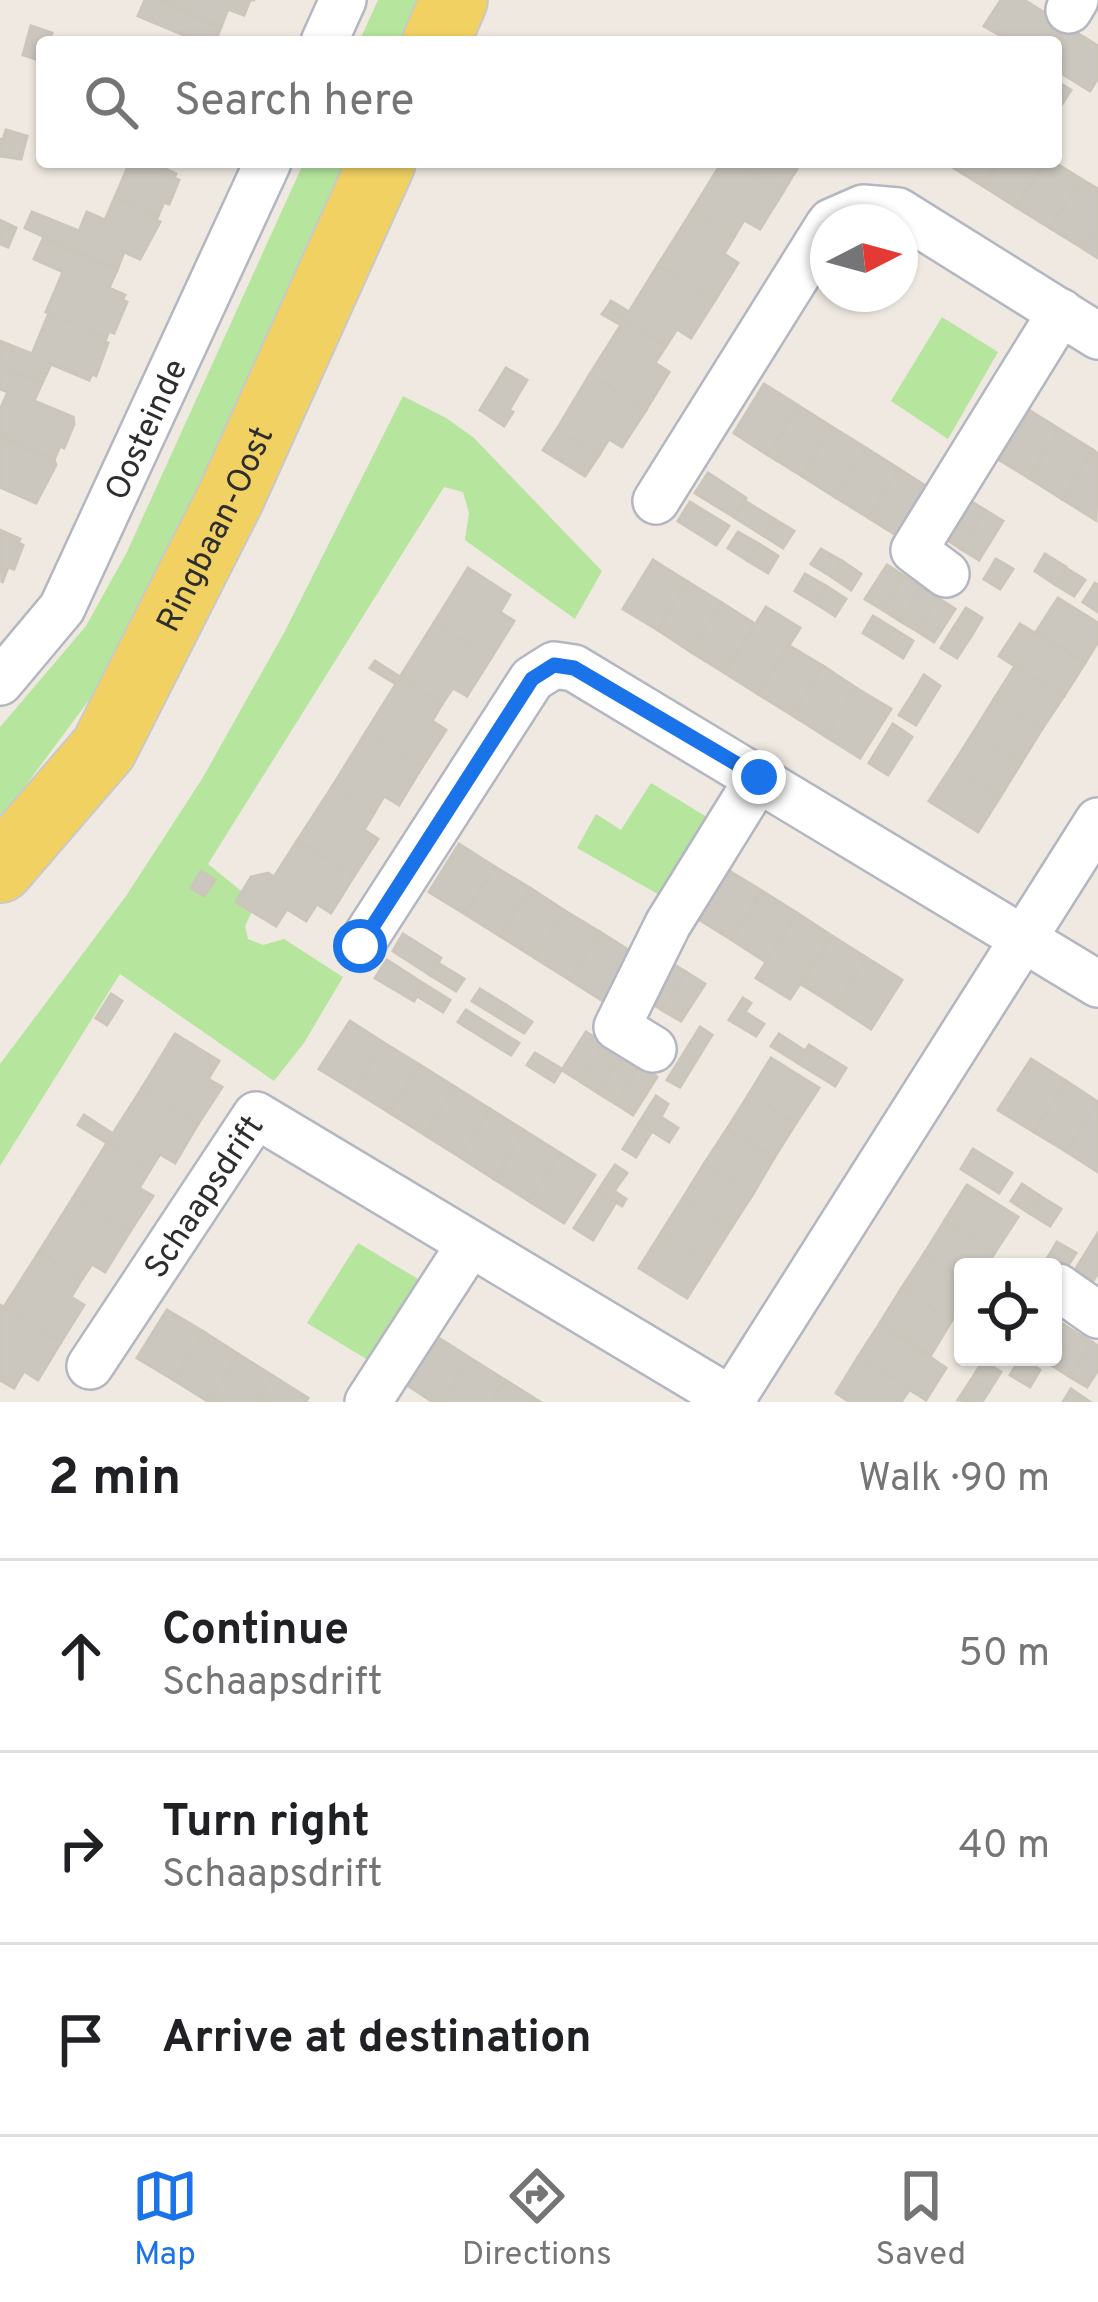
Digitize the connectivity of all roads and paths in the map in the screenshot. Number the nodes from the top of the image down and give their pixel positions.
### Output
1 (343, 0) edge
2 (454, 0) edge
3 (327, 36) edge
4 (439, 36) edge
5 (265, 168) edge
6 (379, 168) edge
7 (918, 223) edge
8 (810, 254) edge
9 (1079, 324) edge
10 (656, 501) dead end
11 (946, 574) dead end
12 (0, 682) edge
13 (759, 777) junction
14 (1098, 821) edge
15 (0, 868) edge
16 (1024, 938) junction
17 (360, 946) dead end
18 (1098, 984) edge
19 (653, 1049) dead end
20 (470, 1244) junction
21 (1062, 1290) edge
22 (1098, 1315) edge
23 (90, 1366) dead end
24 (732, 1401) edge
25 (368, 1402) edge

1 - 3 street
2 - 4 main road
5 - 12 street, Oosteinde
6 - 15 main road, Ringbaan-Oost
7 - 9 street
8 - 10 street
9 - 11 street
13 - 16 street
13 - 17 street
13 - 19 street
14 - 16 street, Schaapsdrift
16 - 18 street
16 - 24 street, Schaapsdrift
20 - 23 street, Schaapsdrift
20 - 24 street, Schaapsdrift
20 - 25 street
21 - 22 street

